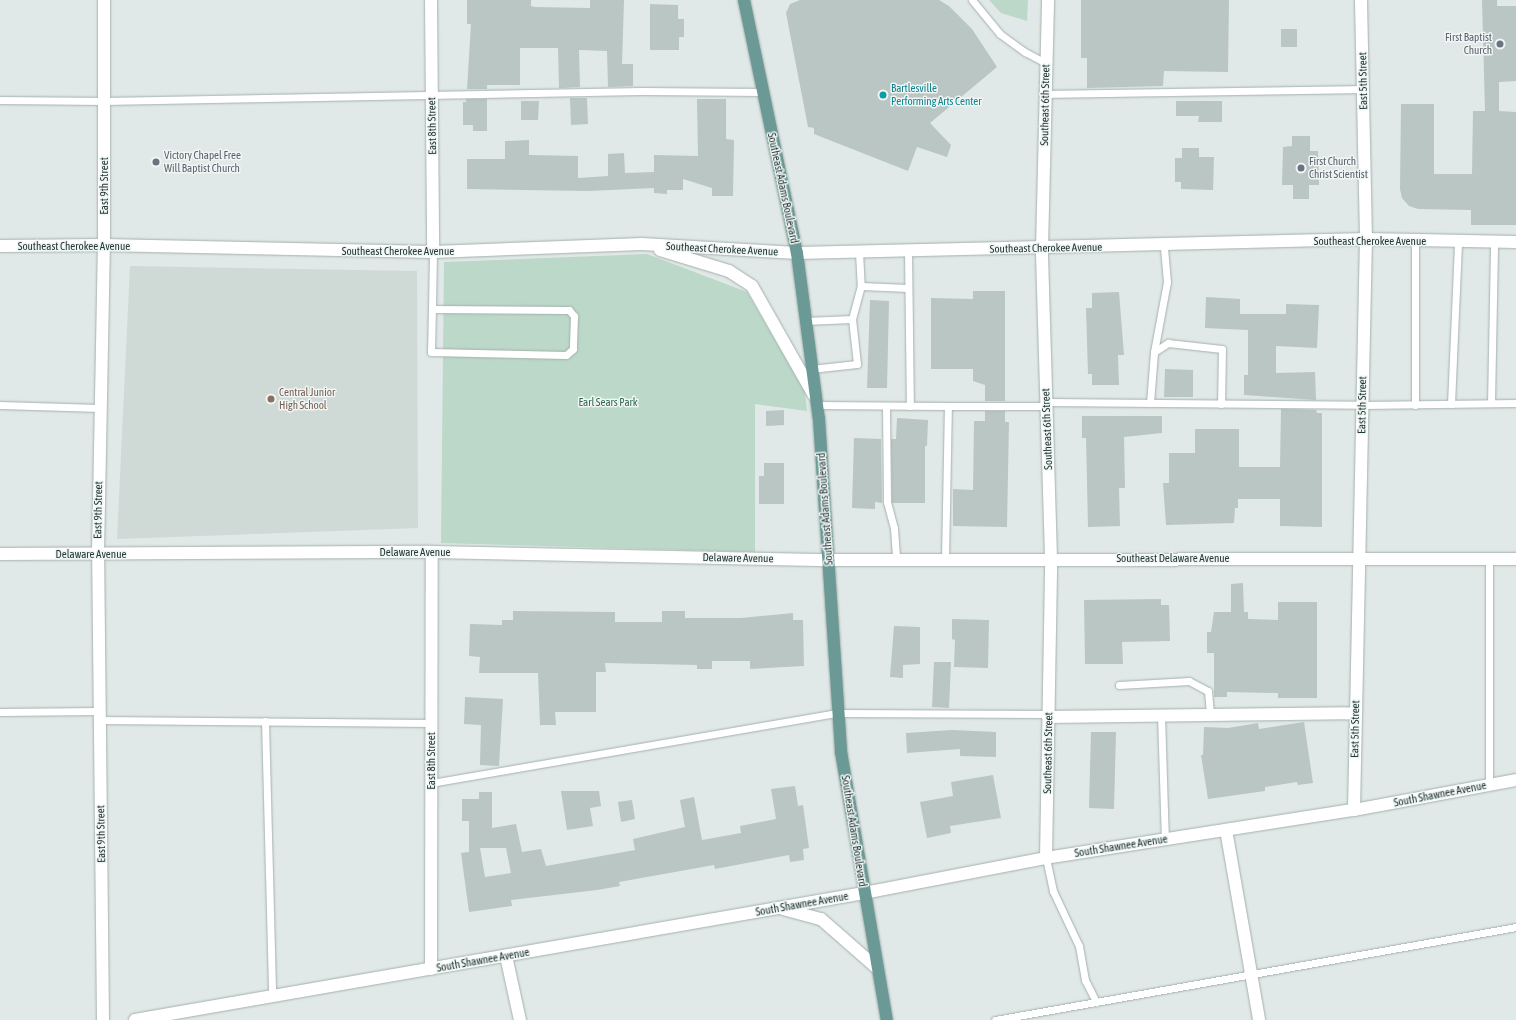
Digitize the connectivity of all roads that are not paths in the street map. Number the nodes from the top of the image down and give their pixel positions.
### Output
1 (104, 0) edge
2 (431, 0) edge
3 (744, 0) edge
4 (972, 0) edge
5 (1048, 0) edge
6 (1361, 0) edge
7 (1046, 63) junction
8 (1363, 89) junction
9 (763, 92) junction
10 (432, 93) junction
11 (1045, 94) junction
12 (0, 100) edge
13 (104, 101) junction
14 (1366, 239) junction
15 (1415, 240) junction
16 (1458, 241) junction
17 (1494, 242) junction
18 (1516, 242) edge
19 (642, 244) junction
20 (104, 245) junction
21 (1164, 245) junction
22 (0, 246) edge
23 (1042, 248) junction
24 (908, 251) junction
25 (433, 252) junction
26 (859, 252) junction
27 (797, 253) junction
28 (861, 286) junction
29 (908, 288) junction
30 (432, 309) junction
31 (852, 319) junction
32 (805, 322) junction
33 (1154, 352) junction
34 (811, 369) junction
35 (815, 400) junction
36 (1150, 403) junction
37 (1516, 403) edge
38 (1046, 404) junction
39 (1221, 404) junction
40 (1451, 404) junction
41 (1491, 404) junction
42 (0, 405) edge
43 (1362, 405) junction
44 (1415, 405) junction
45 (886, 406) junction
46 (910, 406) junction
47 (948, 406) junction
48 (100, 408) junction
49 (432, 552) junction
50 (0, 554) edge
51 (98, 554) junction
52 (1051, 558) junction
53 (945, 559) junction
54 (1358, 559) junction
55 (1489, 559) junction
56 (1516, 559) edge
57 (829, 560) junction
58 (896, 560) junction
59 (1119, 685) dead end
60 (0, 712) edge
61 (838, 713) junction
62 (1355, 713) junction
63 (99, 715) junction
64 (1048, 715) junction
65 (1161, 715) junction
66 (1210, 715) junction
67 (265, 721) junction
68 (431, 723) junction
69 (1516, 780) edge
70 (431, 783) junction
71 (1489, 784) junction
72 (1354, 810) junction
73 (1226, 830) junction
74 (1165, 839) junction
75 (1046, 858) junction
76 (864, 893) junction
77 (780, 908) junction
78 (1516, 927) edge
79 (506, 956) junction
80 (877, 968) junction
81 (431, 970) junction
82 (1251, 973) junction
83 (272, 996) junction
84 (1096, 1002) junction
85 (143, 1019) edge
86 (103, 1020) edge
87 (520, 1020) edge
88 (886, 1020) edge
89 (995, 1020) edge
90 (1260, 1020) edge

1 - 13 street, East 9th Street
2 - 10 street, East 8th Street
3 - 9 main road, Southeast Adams Boulevard
4 - 7 lane
5 - 7 street, Southeast 6th Street
6 - 8 street, East 5th Street
7 - 11 street, Southeast 6th Street
8 - 11 lane
8 - 14 street, East 5th Street
9 - 10 lane
9 - 27 main road, Southeast Adams Boulevard
10 - 13 lane
10 - 25 street, East 8th Street
11 - 23 street, Southeast 6th Street
12 - 13 lane
13 - 20 street, East 9th Street
14 - 15 street, Southeast Cherokee Avenue
14 - 21 street, Southeast Cherokee Avenue
14 - 43 street, East 5th Street
15 - 16 street, Southeast Cherokee Avenue
15 - 44 lane
16 - 17 street, Southeast Cherokee Avenue
16 - 40 lane
17 - 18 street, Southeast Cherokee Avenue
17 - 41 lane
19 - 25 street, Southeast Cherokee Avenue
19 - 27 street, Southeast Cherokee Avenue
19 - 35 street
20 - 22 street, Southeast Cherokee Avenue
20 - 25 street, Southeast Cherokee Avenue
20 - 48 street, East 9th Street
21 - 23 street, Southeast Cherokee Avenue
21 - 33 lane
23 - 24 street, Southeast Cherokee Avenue
23 - 38 street, Southeast 6th Street
24 - 26 street, Southeast Cherokee Avenue
24 - 29 lane
25 - 30 lane
26 - 27 street, Southeast Cherokee Avenue
26 - 28 lane
27 - 32 main road, Southeast Adams Boulevard
28 - 29 lane
28 - 31 lane
29 - 46 lane
30 - 30 lane
31 - 32 lane
31 - 34 lane
32 - 34 main road, Southeast Adams Boulevard
33 - 36 lane
33 - 39 lane
34 - 35 main road, Southeast Adams Boulevard
35 - 45 lane
35 - 57 main road, Southeast Adams Boulevard
36 - 38 lane
36 - 39 lane
37 - 41 lane
38 - 47 lane
38 - 52 street, Southeast 6th Street
39 - 43 lane
40 - 41 lane
40 - 44 lane
42 - 48 lane
43 - 44 lane
43 - 54 street, East 5th Street
45 - 46 lane
45 - 58 lane
46 - 47 lane
47 - 53 lane
48 - 51 street, East 9th Street
49 - 51 street, Delaware Avenue
49 - 57 street, Delaware Avenue
49 - 68 street, East 8th Street
50 - 51 street, Delaware Avenue
51 - 63 street, East 9th Street
52 - 53 street, Southeast Delaware Avenue
52 - 54 street, Southeast Delaware Avenue
52 - 64 street, Southeast 6th Street
53 - 58 street, Southeast Delaware Avenue
54 - 55 street, Southeast Delaware Avenue
54 - 62 street, East 5th Street
55 - 56 street, Southeast Delaware Avenue
55 - 71 lane
57 - 58 street, Southeast Delaware Avenue
57 - 61 main road, Southeast Adams Boulevard
59 - 66 lane
60 - 63 lane
61 - 64 lane
61 - 70 lane
61 - 76 main road, Southeast Adams Boulevard
62 - 66 street
62 - 72 street, East 5th Street
63 - 67 lane
63 - 86 street, East 9th Street
64 - 65 street
64 - 75 street, Southeast 6th Street
65 - 66 street
65 - 74 lane
67 - 68 lane
67 - 83 lane
68 - 70 street, East 8th Street
69 - 71 street, South Shawnee Avenue
70 - 81 street, East 8th Street
71 - 72 street, South Shawnee Avenue
72 - 73 street, South Shawnee Avenue
73 - 74 street, South Shawnee Avenue
73 - 82 street
74 - 75 street, South Shawnee Avenue
75 - 76 street, South Shawnee Avenue
75 - 84 lane
76 - 77 street, South Shawnee Avenue
76 - 80 main road, Southeast Adams Boulevard
77 - 79 street, South Shawnee Avenue
77 - 80 street
78 - 82 lane
79 - 81 street, South Shawnee Avenue
79 - 87 street
80 - 88 main road, Southeast Adams Boulevard
81 - 83 street, South Shawnee Avenue
82 - 84 lane
82 - 90 street
83 - 85 street, South Shawnee Avenue
84 - 89 lane

